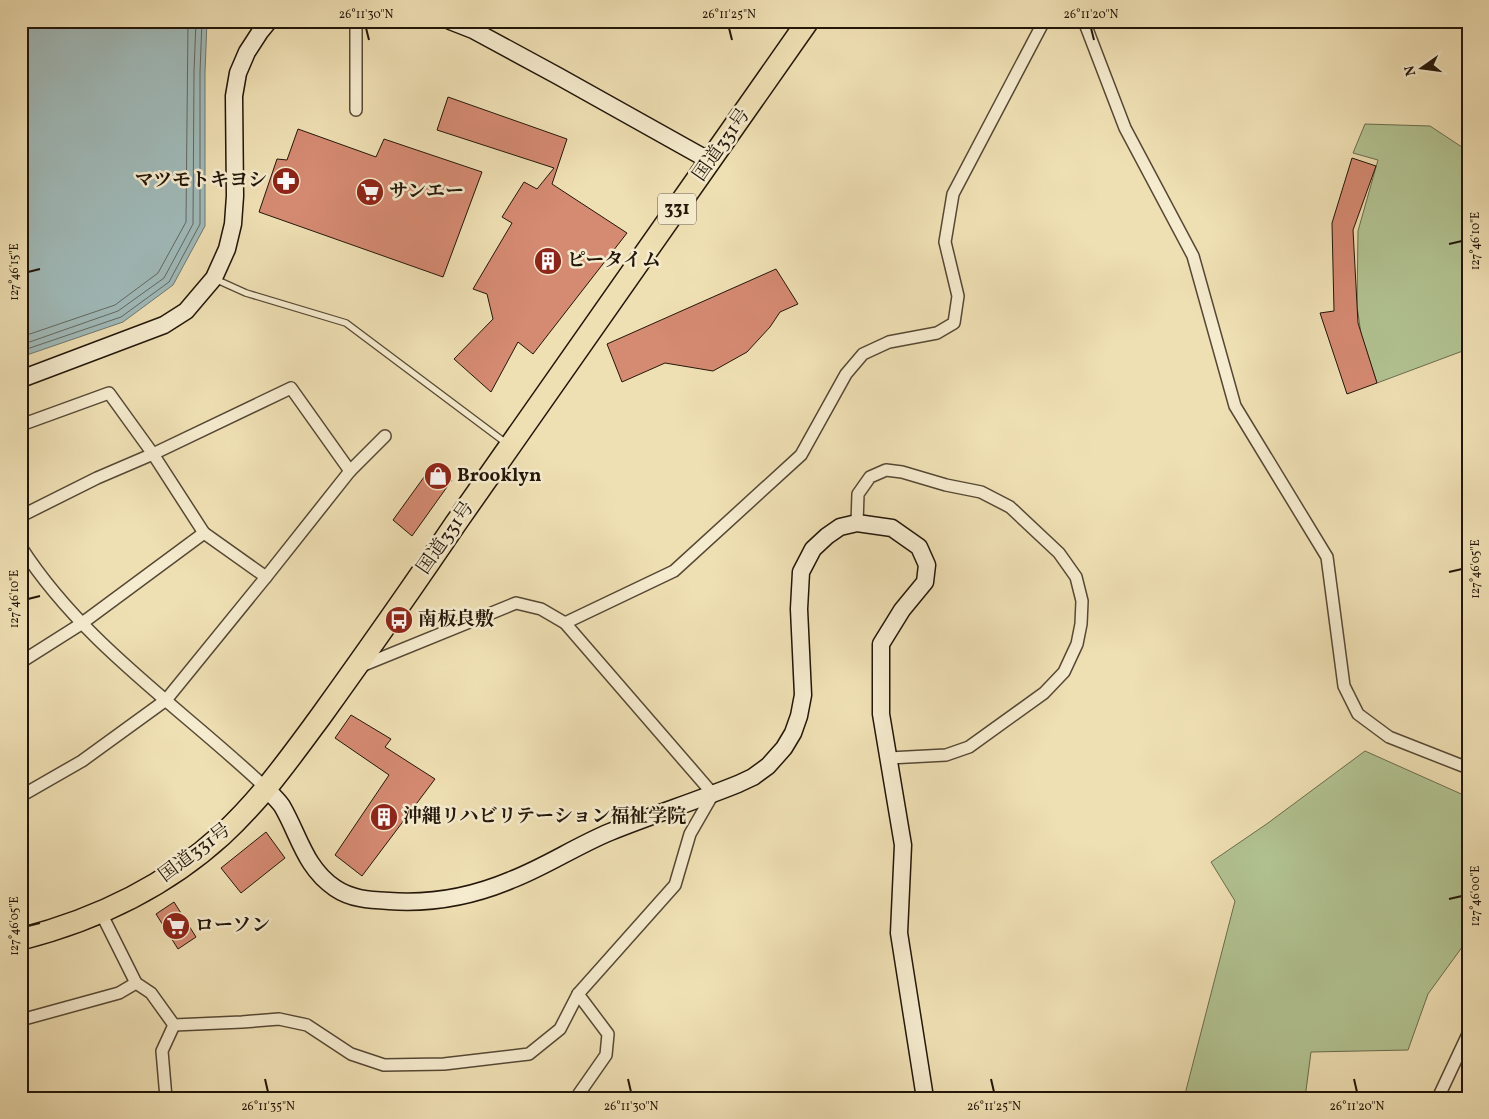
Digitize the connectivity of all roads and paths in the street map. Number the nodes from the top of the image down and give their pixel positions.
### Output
1 (269, 21) edge
2 (358, 21) edge
3 (450, 21) edge
4 (808, 21) edge
5 (1044, 21) edge
6 (1084, 21) edge
7 (474, 26) edge
8 (356, 110) dead end
9 (710, 161) junction
10 (214, 278) junction
11 (21, 379) edge
12 (21, 424) edge
13 (385, 436) dead end
14 (509, 446) junction
15 (153, 454) junction
16 (350, 471) junction
17 (21, 516) edge
18 (857, 523) junction
19 (204, 534) junction
20 (21, 547) edge
21 (266, 577) junction
22 (565, 623) junction
23 (81, 624) junction
24 (21, 662) edge
25 (356, 668) junction
26 (166, 700) junction
27 (889, 758) junction
28 (1468, 768) edge
29 (267, 789) junction
30 (713, 794) junction
31 (21, 796) edge
32 (102, 913) junction
33 (21, 939) edge
34 (136, 983) junction
35 (578, 994) junction
36 (21, 1018) edge
37 (174, 1025) junction
38 (1468, 1034) edge
39 (166, 1098) edge
40 (576, 1098) edge
41 (925, 1098) edge
42 (1438, 1098) edge

1 - 10 street
2 - 8 street
3 - 7 street
4 - 9 highway, 国道331号 / 331
5 - 22 street
6 - 28 street
7 - 9 street
9 - 14 highway, 国道331号 / 331
10 - 11 street
10 - 14 lane
12 - 15 street
13 - 16 street
14 - 25 highway, 国道331号 / 331
15 - 16 street
15 - 17 street
15 - 19 street
16 - 21 street
18 - 27 street
18 - 27 street
18 - 30 street
19 - 21 street
19 - 23 street
20 - 23 street
21 - 26 street
22 - 25 street
22 - 30 street
23 - 24 street
23 - 26 street
25 - 29 highway, 国道331号 / 331
26 - 29 street
26 - 31 street
27 - 41 street
29 - 30 street
29 - 32 highway, 国道331号 / 331
30 - 35 street
32 - 33 highway, 国道331号 / 331
32 - 34 street
34 - 36 street
34 - 37 street
35 - 37 street
35 - 40 street
37 - 39 street
38 - 42 street

